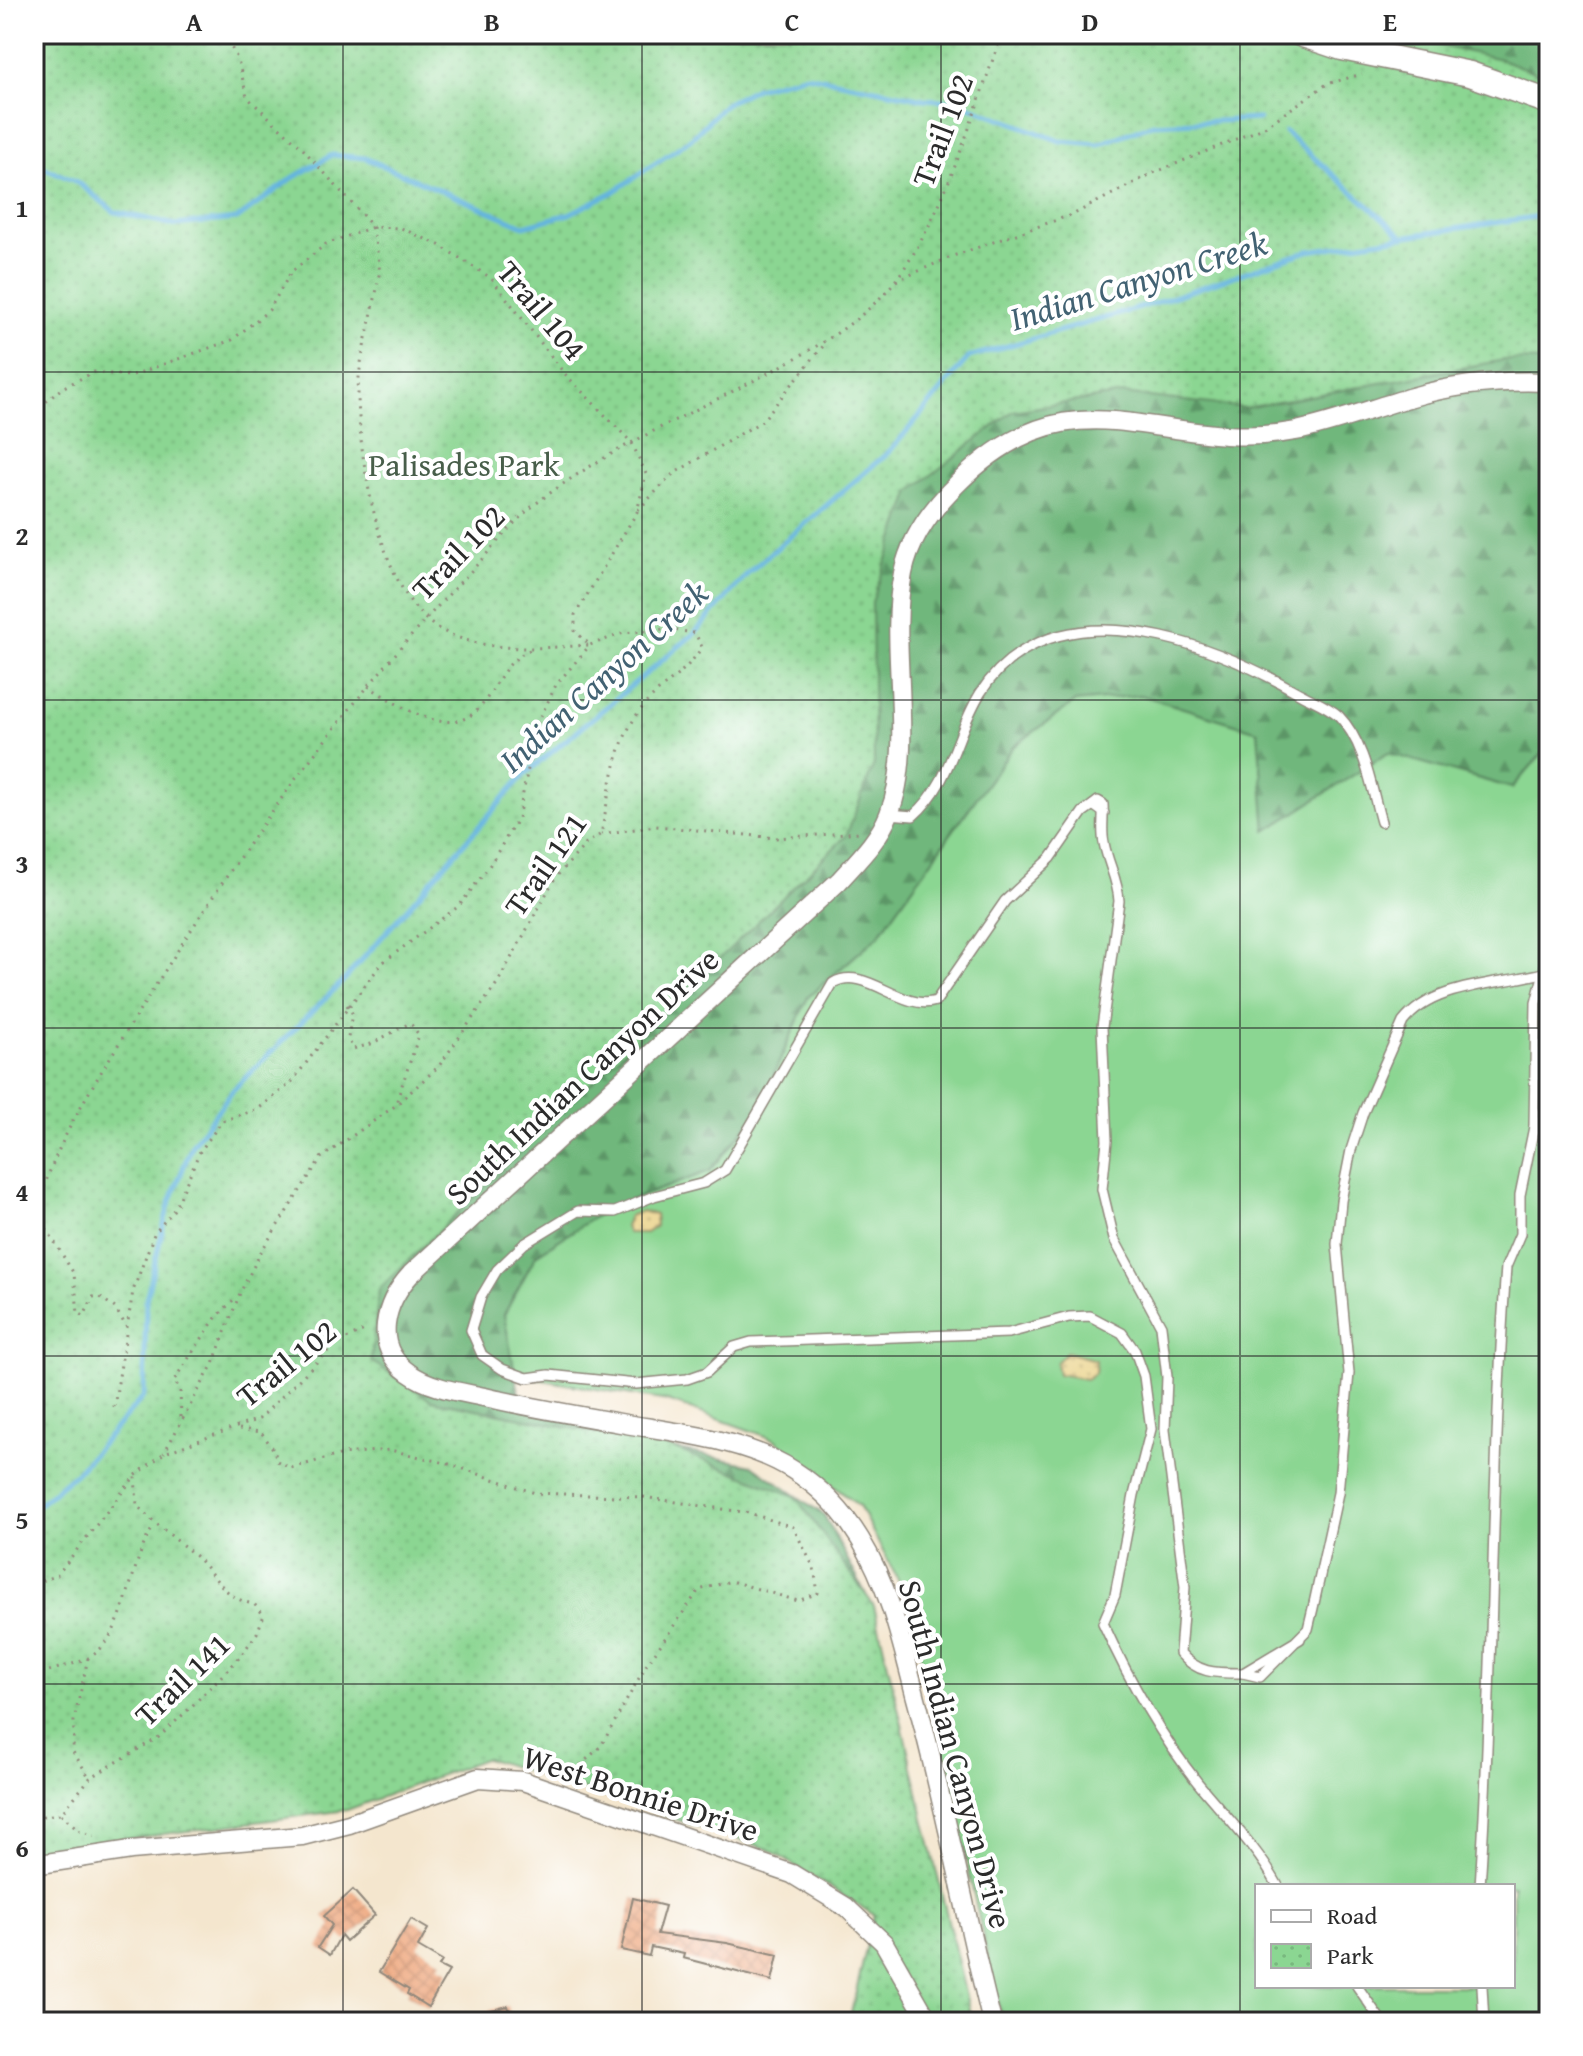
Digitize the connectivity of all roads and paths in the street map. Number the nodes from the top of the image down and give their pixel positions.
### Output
1 (224, 34) edge
2 (1002, 34) edge
3 (1300, 34) edge
4 (1366, 73) dead end
5 (1549, 102) edge
6 (373, 227) junction
7 (894, 282) junction
8 (827, 342) junction
9 (1549, 382) edge
10 (34, 412) edge
11 (632, 443) junction
12 (637, 512) junction
13 (424, 619) junction
14 (590, 645) junction
15 (536, 647) junction
16 (368, 686) junction
17 (889, 814) junction
18 (1381, 822) dead end
19 (880, 832) junction
20 (601, 834) junction
21 (1549, 953) edge
22 (1543, 973) junction
23 (347, 1005) junction
24 (395, 1106) junction
25 (1549, 1115) edge
26 (1534, 1127) junction
27 (1549, 1134) edge
28 (35, 1210) edge
29 (34, 1226) edge
30 (240, 1293) junction
31 (385, 1318) junction
32 (127, 1328) junction
33 (34, 1386) edge
34 (114, 1407) dead end
35 (181, 1417) junction
36 (239, 1429) junction
37 (34, 1439) edge
38 (164, 1453) junction
39 (135, 1476) junction
40 (155, 1525) junction
41 (34, 1584) edge
42 (88, 1658) junction
43 (34, 1676) edge
44 (90, 1778) junction
45 (555, 1792) junction
46 (61, 1814) junction
47 (34, 1817) edge
48 (131, 1850) junction
49 (34, 1865) edge
50 (1277, 1884) edge
51 (1480, 1884) edge
52 (1358, 1988) edge
53 (1482, 1988) edge
54 (929, 2022) edge
55 (992, 2022) edge
56 (1382, 2022) edge
57 (1484, 2022) edge

1 - 6 path
2 - 7 path, Trail 102
3 - 5 street
4 - 7 path
6 - 10 path
6 - 11 path, Trail 104
6 - 13 path
7 - 8 path, Trail 102
8 - 11 path, Trail 102
8 - 12 path
9 - 17 street, South Indian Canyon Drive
11 - 12 path, Trail 104
11 - 13 path, Trail 102
12 - 14 path, Trail 104
13 - 15 path
13 - 16 path, Trail 102
14 - 15 path
14 - 20 path, Trail 121
14 - 23 path, Trail 121
15 - 16 path
16 - 28 path, Trail 102
17 - 18 lane
17 - 19 street, South Indian Canyon Drive
19 - 20 path
19 - 31 street, South Indian Canyon Drive
20 - 24 path, Trail 121
21 - 22 lane
22 - 26 lane
22 - 50 lane
23 - 24 path
23 - 32 path, Trail 121
24 - 30 path, Trail 121
25 - 26 lane
26 - 27 lane
26 - 51 lane
28 - 29 path, Trail 102
28 - 32 path
30 - 35 path, Trail 121
30 - 35 path
31 - 36 path, Trail 102
31 - 55 street, South Indian Canyon Drive
32 - 34 path, Trail 121
33 - 37 path
35 - 38 path, Trail 121
36 - 38 path, Trail 102
36 - 45 path
38 - 39 path, Trail 102
39 - 40 path, Trail 141
39 - 41 path, Trail 102
40 - 42 path
40 - 44 path, Trail 141
42 - 43 path
42 - 44 path
44 - 46 path, Trail 141
45 - 48 street, West Bonnie Drive
45 - 54 street, West Bonnie Drive
46 - 47 path
46 - 48 path
48 - 49 street, West Bonnie Drive
52 - 56 lane
53 - 57 lane

